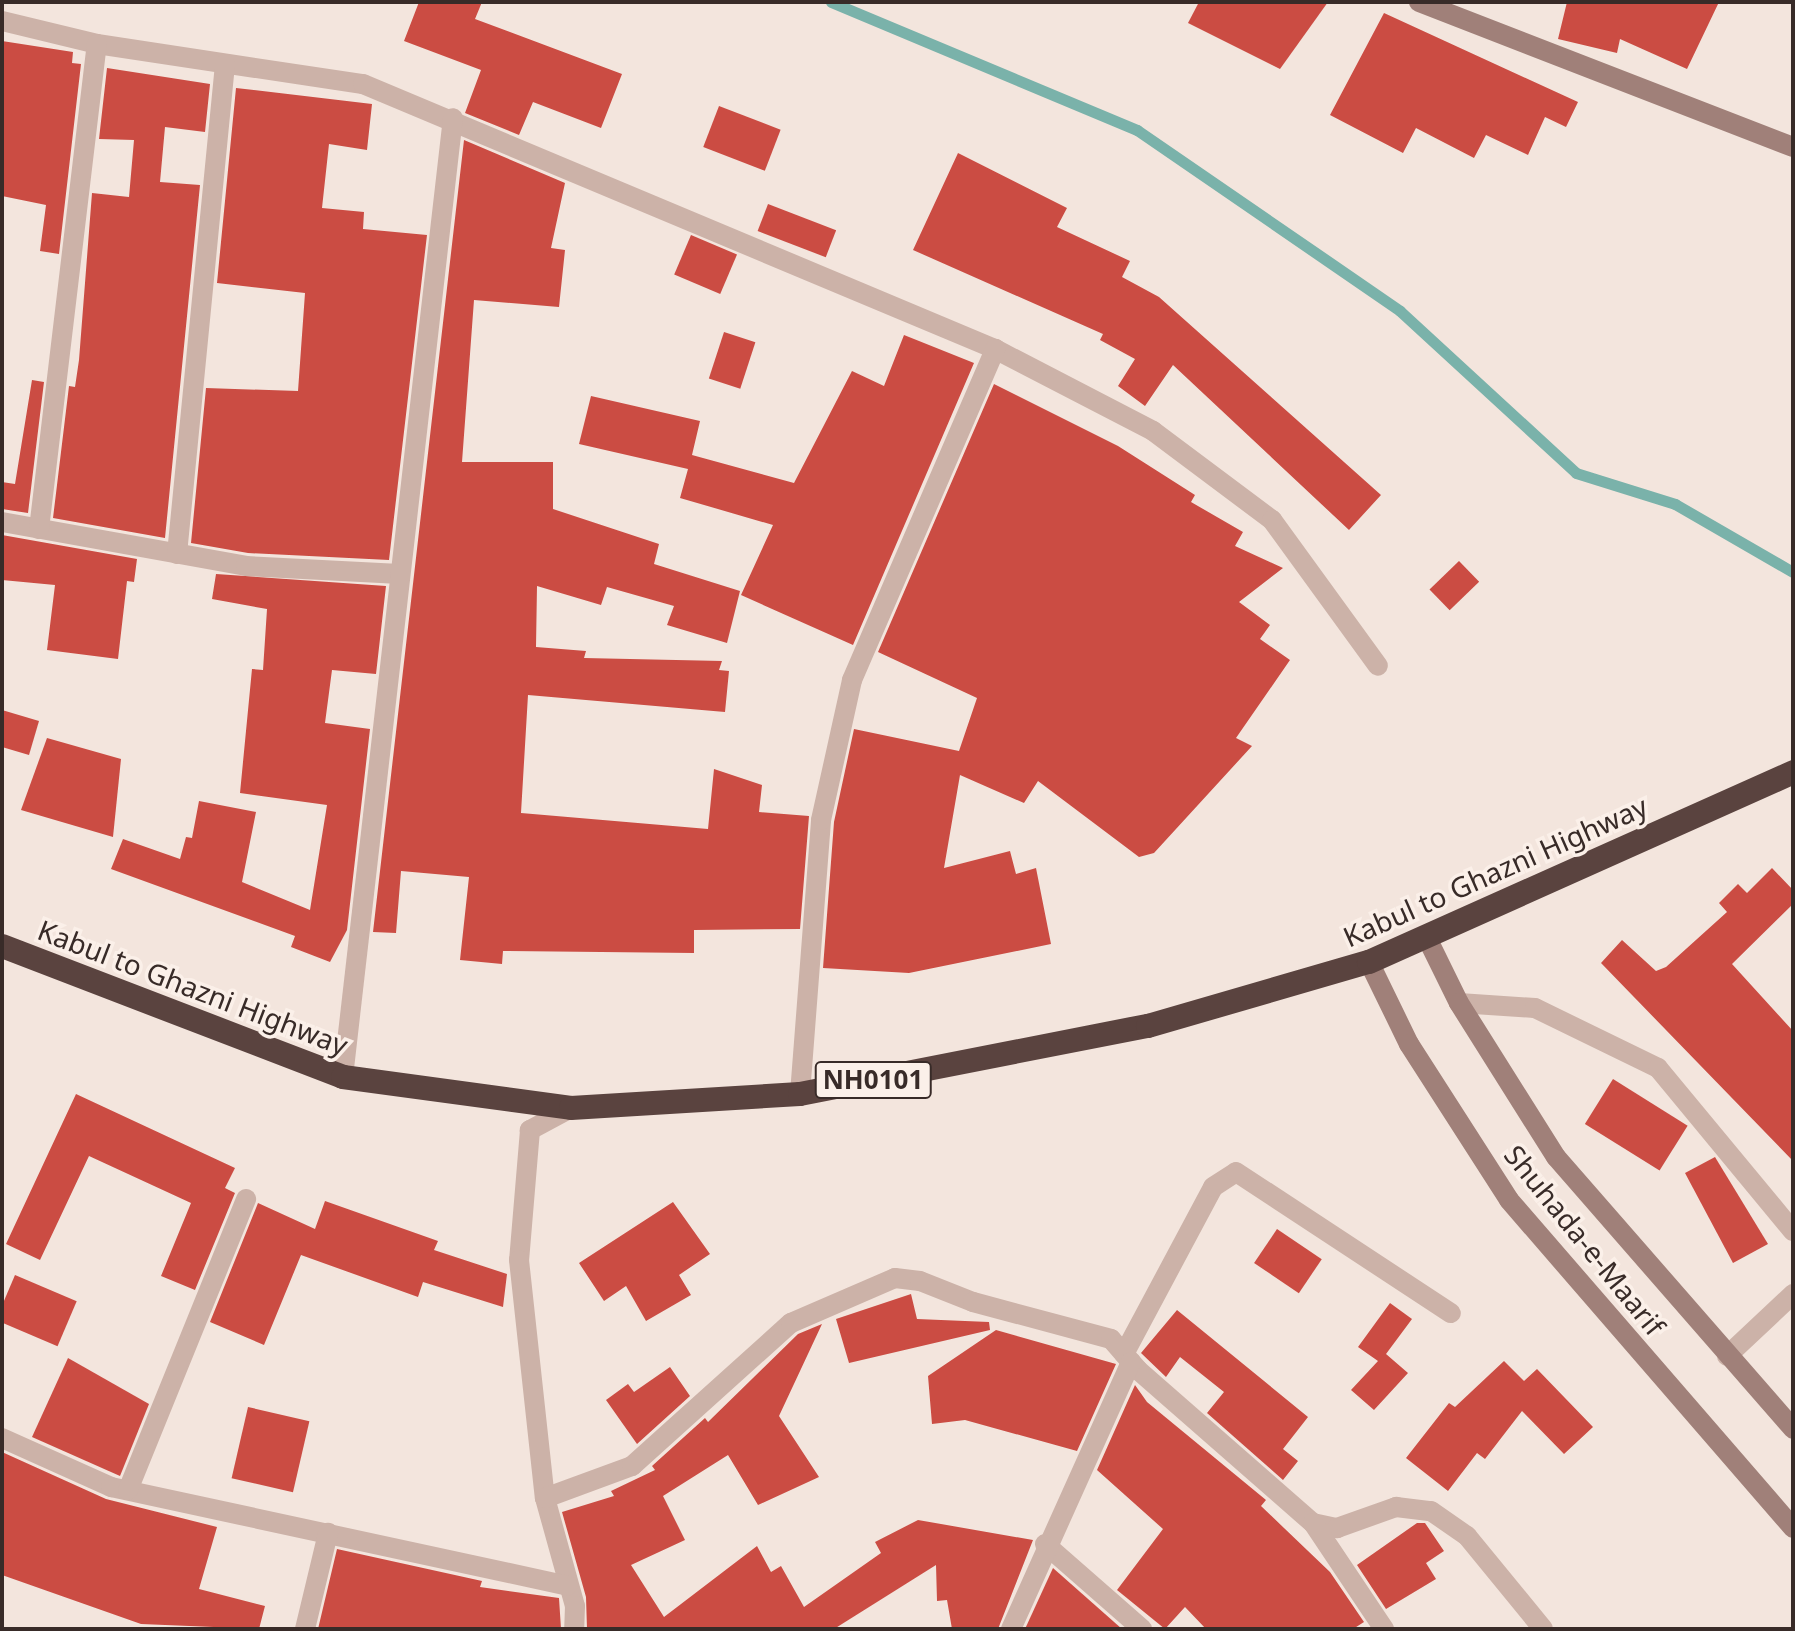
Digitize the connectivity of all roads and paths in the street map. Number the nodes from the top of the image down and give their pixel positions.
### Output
1 (1419, 2) edge
2 (2, 21) edge
3 (97, 44) junction
4 (225, 64) junction
5 (453, 118) junction
6 (1793, 147) edge
7 (995, 349) junction
8 (2, 522) edge
9 (39, 529) junction
10 (177, 554) junction
11 (400, 574) junction
12 (1378, 666) dead end
13 (1793, 772) edge
14 (1427, 938) junction
15 (2, 946) edge
16 (1369, 962) junction
17 (1459, 1003) junction
18 (343, 1077) junction
19 (800, 1094) junction
20 (571, 1108) junction
21 (246, 1199) dead end
22 (1793, 1231) edge
23 (1793, 1294) edge
24 (1451, 1313) dead end
25 (1727, 1356) junction
26 (1127, 1358) junction
27 (1793, 1429) edge
28 (2, 1438) edge
29 (128, 1490) junction
30 (545, 1498) junction
31 (1313, 1523) junction
32 (1793, 1528) edge
33 (328, 1533) junction
34 (1045, 1544) junction
35 (567, 1586) junction
36 (305, 1629) edge
37 (574, 1629) edge
38 (1011, 1629) edge
39 (1142, 1629) edge
40 (1384, 1629) edge
41 (1543, 1629) edge

1 - 6 main road
2 - 3 street
3 - 4 street
3 - 9 street
4 - 5 street
4 - 10 street
5 - 7 street
5 - 11 street
7 - 12 street
7 - 19 street
8 - 9 street
9 - 10 street
10 - 11 street
11 - 18 street
13 - 14 highway, Kabul to Ghazni Highway / NH0101
14 - 16 highway, Kabul to Ghazni Highway / NH0101
14 - 17 main road, Shuhada-e-Maarif
15 - 18 highway, Kabul to Ghazni Highway / NH0101
16 - 19 highway, Kabul to Ghazni Highway / NH0101
16 - 32 main road, Shuhada-e-Maarif
17 - 22 street
17 - 25 main road, Shuhada-e-Maarif
18 - 20 highway, Kabul to Ghazni Highway / NH0101
19 - 20 highway, Kabul to Ghazni Highway / NH0101
20 - 30 street
21 - 29 street
23 - 25 street
24 - 26 street
25 - 27 main road, Shuhada-e-Maarif
26 - 30 street
26 - 31 street
26 - 34 street
28 - 29 street
29 - 33 street
30 - 35 street
31 - 40 street
31 - 41 street
33 - 35 street
33 - 36 street
34 - 38 street
34 - 39 street
35 - 37 street

